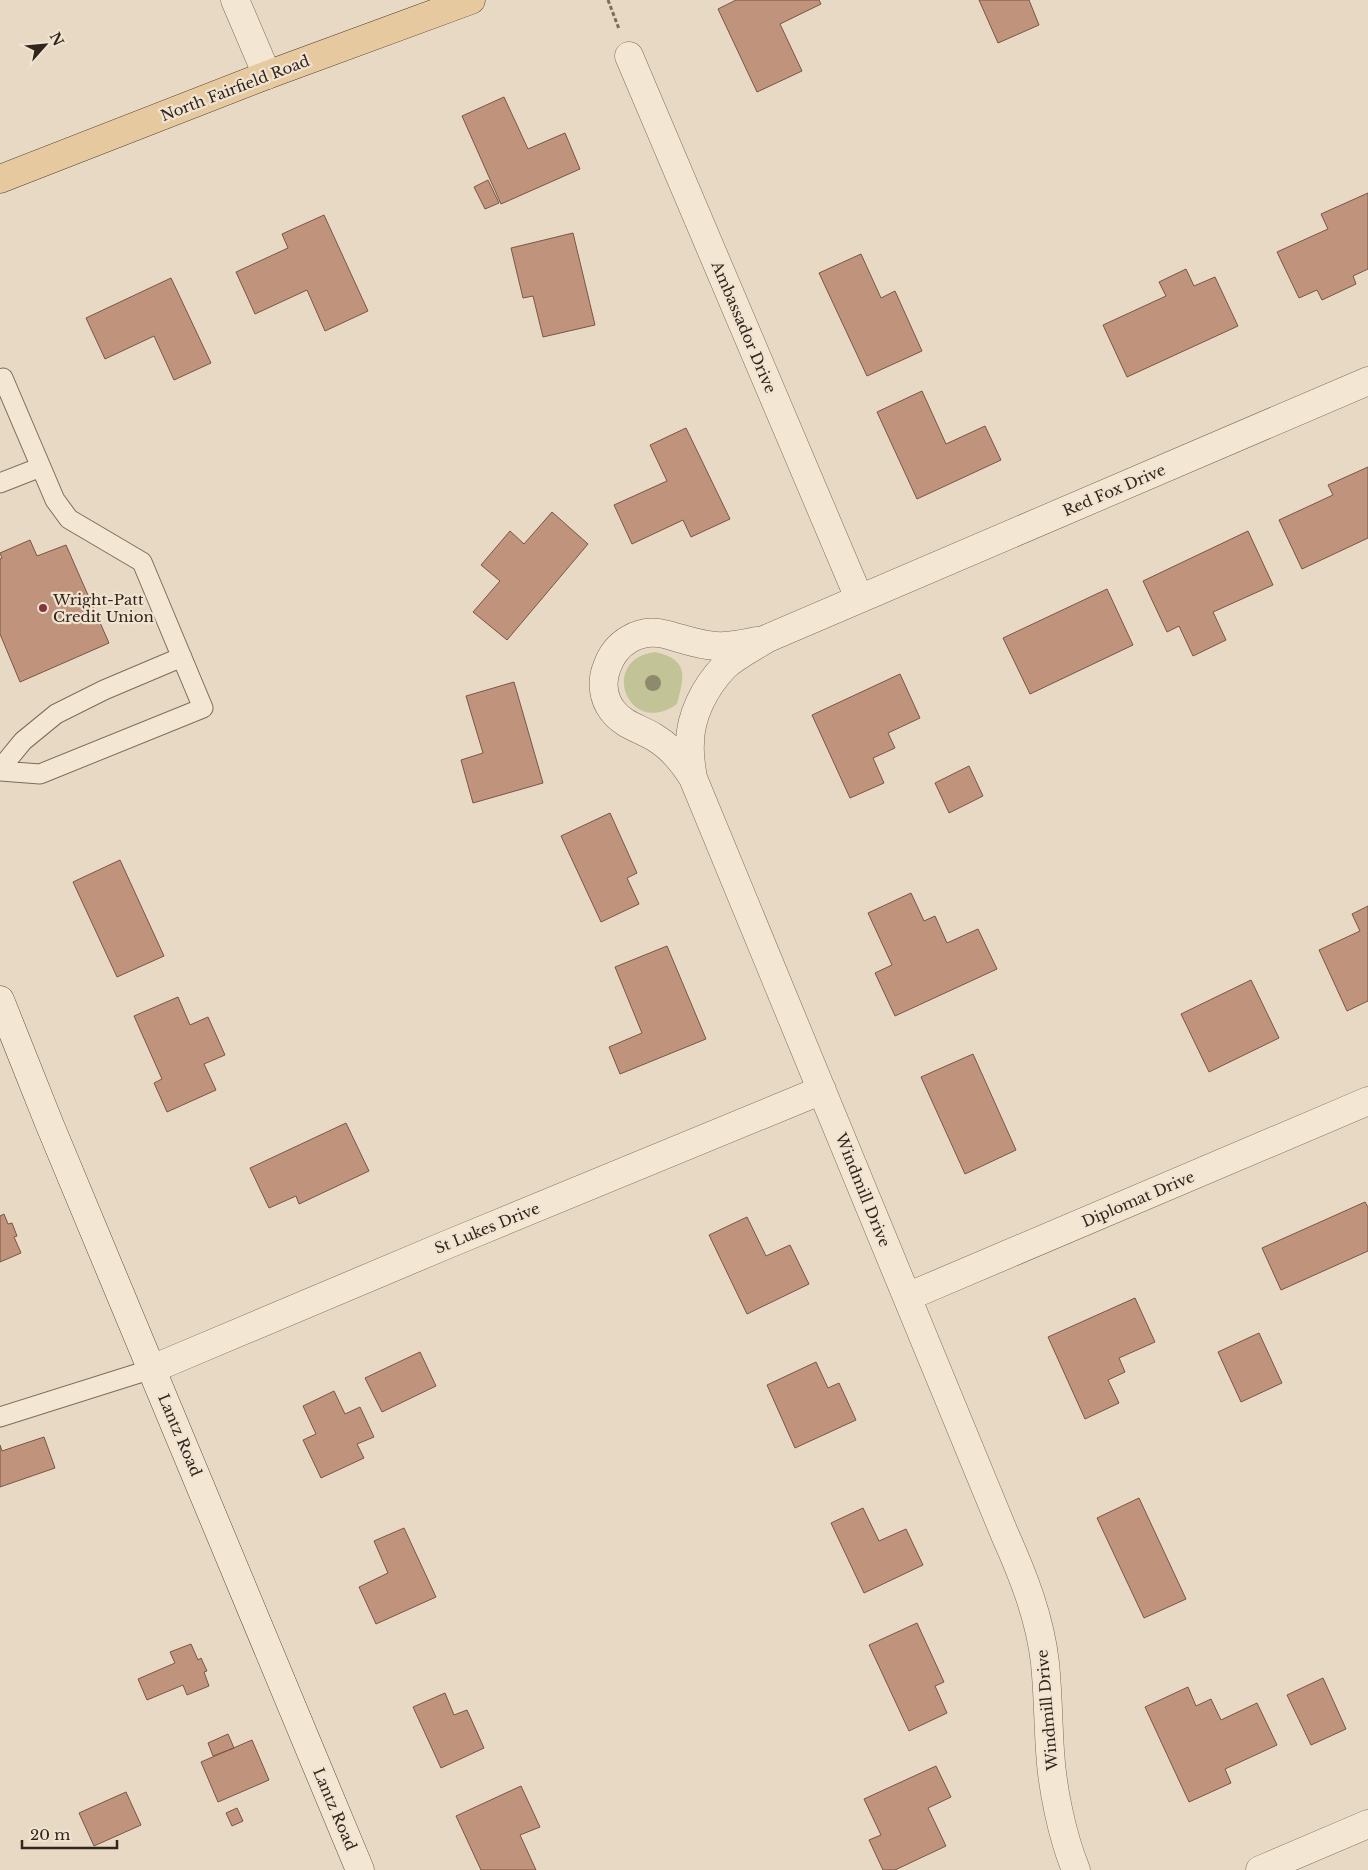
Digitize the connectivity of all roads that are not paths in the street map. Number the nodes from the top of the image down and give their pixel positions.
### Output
1 (235, 0) edge
2 (471, 0) edge
3 (629, 56) dead end
4 (268, 75) junction
5 (0, 179) edge
6 (0, 379) edge
7 (1368, 381) edge
8 (41, 467) junction
9 (0, 483) edge
10 (860, 598) junction
11 (766, 639) junction
12 (182, 657) junction
13 (0, 770) edge
14 (693, 778) junction
15 (0, 1000) edge
16 (822, 1090) junction
17 (1368, 1101) edge
18 (907, 1296) junction
19 (152, 1369) junction
20 (0, 1417) edge
21 (1368, 1824) edge
22 (360, 1870) edge
23 (1076, 1870) edge
24 (1260, 1870) edge

1 - 4 street
2 - 4 main road, North Fairfield Road
3 - 10 street, Ambassador Drive
4 - 5 main road, North Fairfield Road
6 - 8 lane
7 - 10 street, Red Fox Drive
8 - 9 lane
8 - 12 lane
10 - 11 street, Windmill Drive
11 - 14 street, Windmill Drive
11 - 14 street
12 - 13 lane
12 - 13 lane
14 - 16 street, Windmill Drive
15 - 19 street, Lantz Road
16 - 18 street, Windmill Drive
16 - 19 street, St Lukes Drive
17 - 18 street, Diplomat Drive
18 - 23 street, Windmill Drive
19 - 20 lane
19 - 22 street, Lantz Road
21 - 24 street

